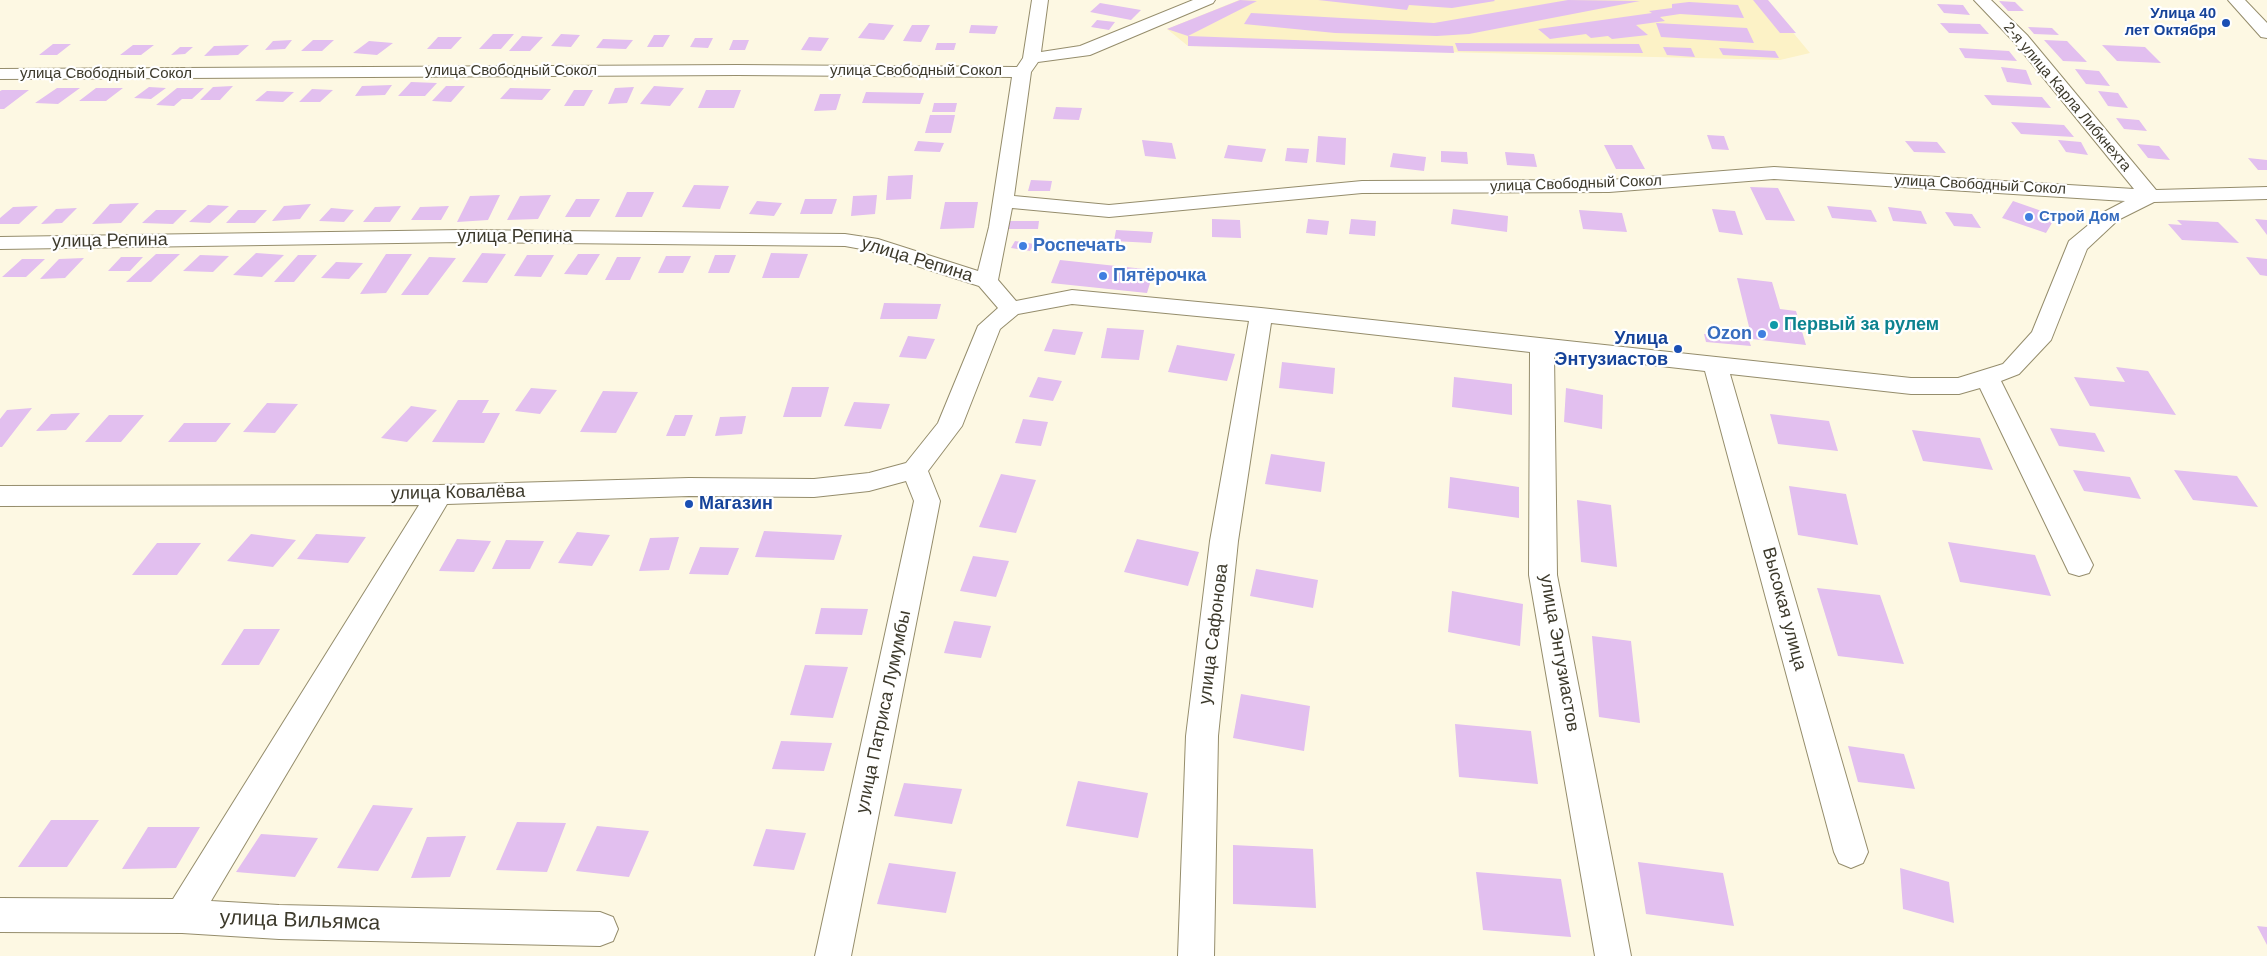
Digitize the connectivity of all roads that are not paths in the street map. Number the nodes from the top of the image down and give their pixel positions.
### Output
1 (1040, 0) edge
2 (1207, 0) edge
3 (1982, 0) edge
4 (2236, 0) edge
5 (2267, 33) edge
6 (1027, 65) junction
7 (0, 74) edge
8 (2267, 193) edge
9 (2150, 196) junction
10 (1003, 201) junction
11 (0, 243) edge
12 (987, 281) junction
13 (1011, 309) junction
14 (1261, 315) junction
15 (1542, 346) junction
16 (1716, 366) junction
17 (1987, 377) junction
18 (915, 470) junction
19 (439, 495) junction
20 (0, 496) edge
21 (2079, 565) dead end
22 (1851, 852) dead end
23 (0, 915) edge
24 (182, 916) junction
25 (600, 929) dead end
26 (833, 956) edge
27 (1196, 956) edge
28 (1613, 956) edge

1 - 6 street
2 - 6 street, улица Свободный Сокол
3 - 9 street, 2-я улица Карла Либкнехта
4 - 5 street
6 - 7 street, улица Свободный Сокол
6 - 10 street
8 - 9 street, улица Свободный Сокол
9 - 10 street, улица Свободный Сокол
9 - 17 street
10 - 12 street
11 - 12 street, улица Репина
12 - 13 street, улица Репина
13 - 14 street
13 - 18 street
14 - 15 street
14 - 27 street, улица Сафонова
15 - 16 street
15 - 28 street, улица Энтузиастов
16 - 17 street
16 - 22 street, Высокая улица
17 - 21 street
18 - 19 street, улица Ковалёва
18 - 26 street, улица Патриса Лумумбы
19 - 20 street, улица Ковалёва
19 - 24 street
23 - 24 street, улица Вильямса
24 - 25 street, улица Вильямса

